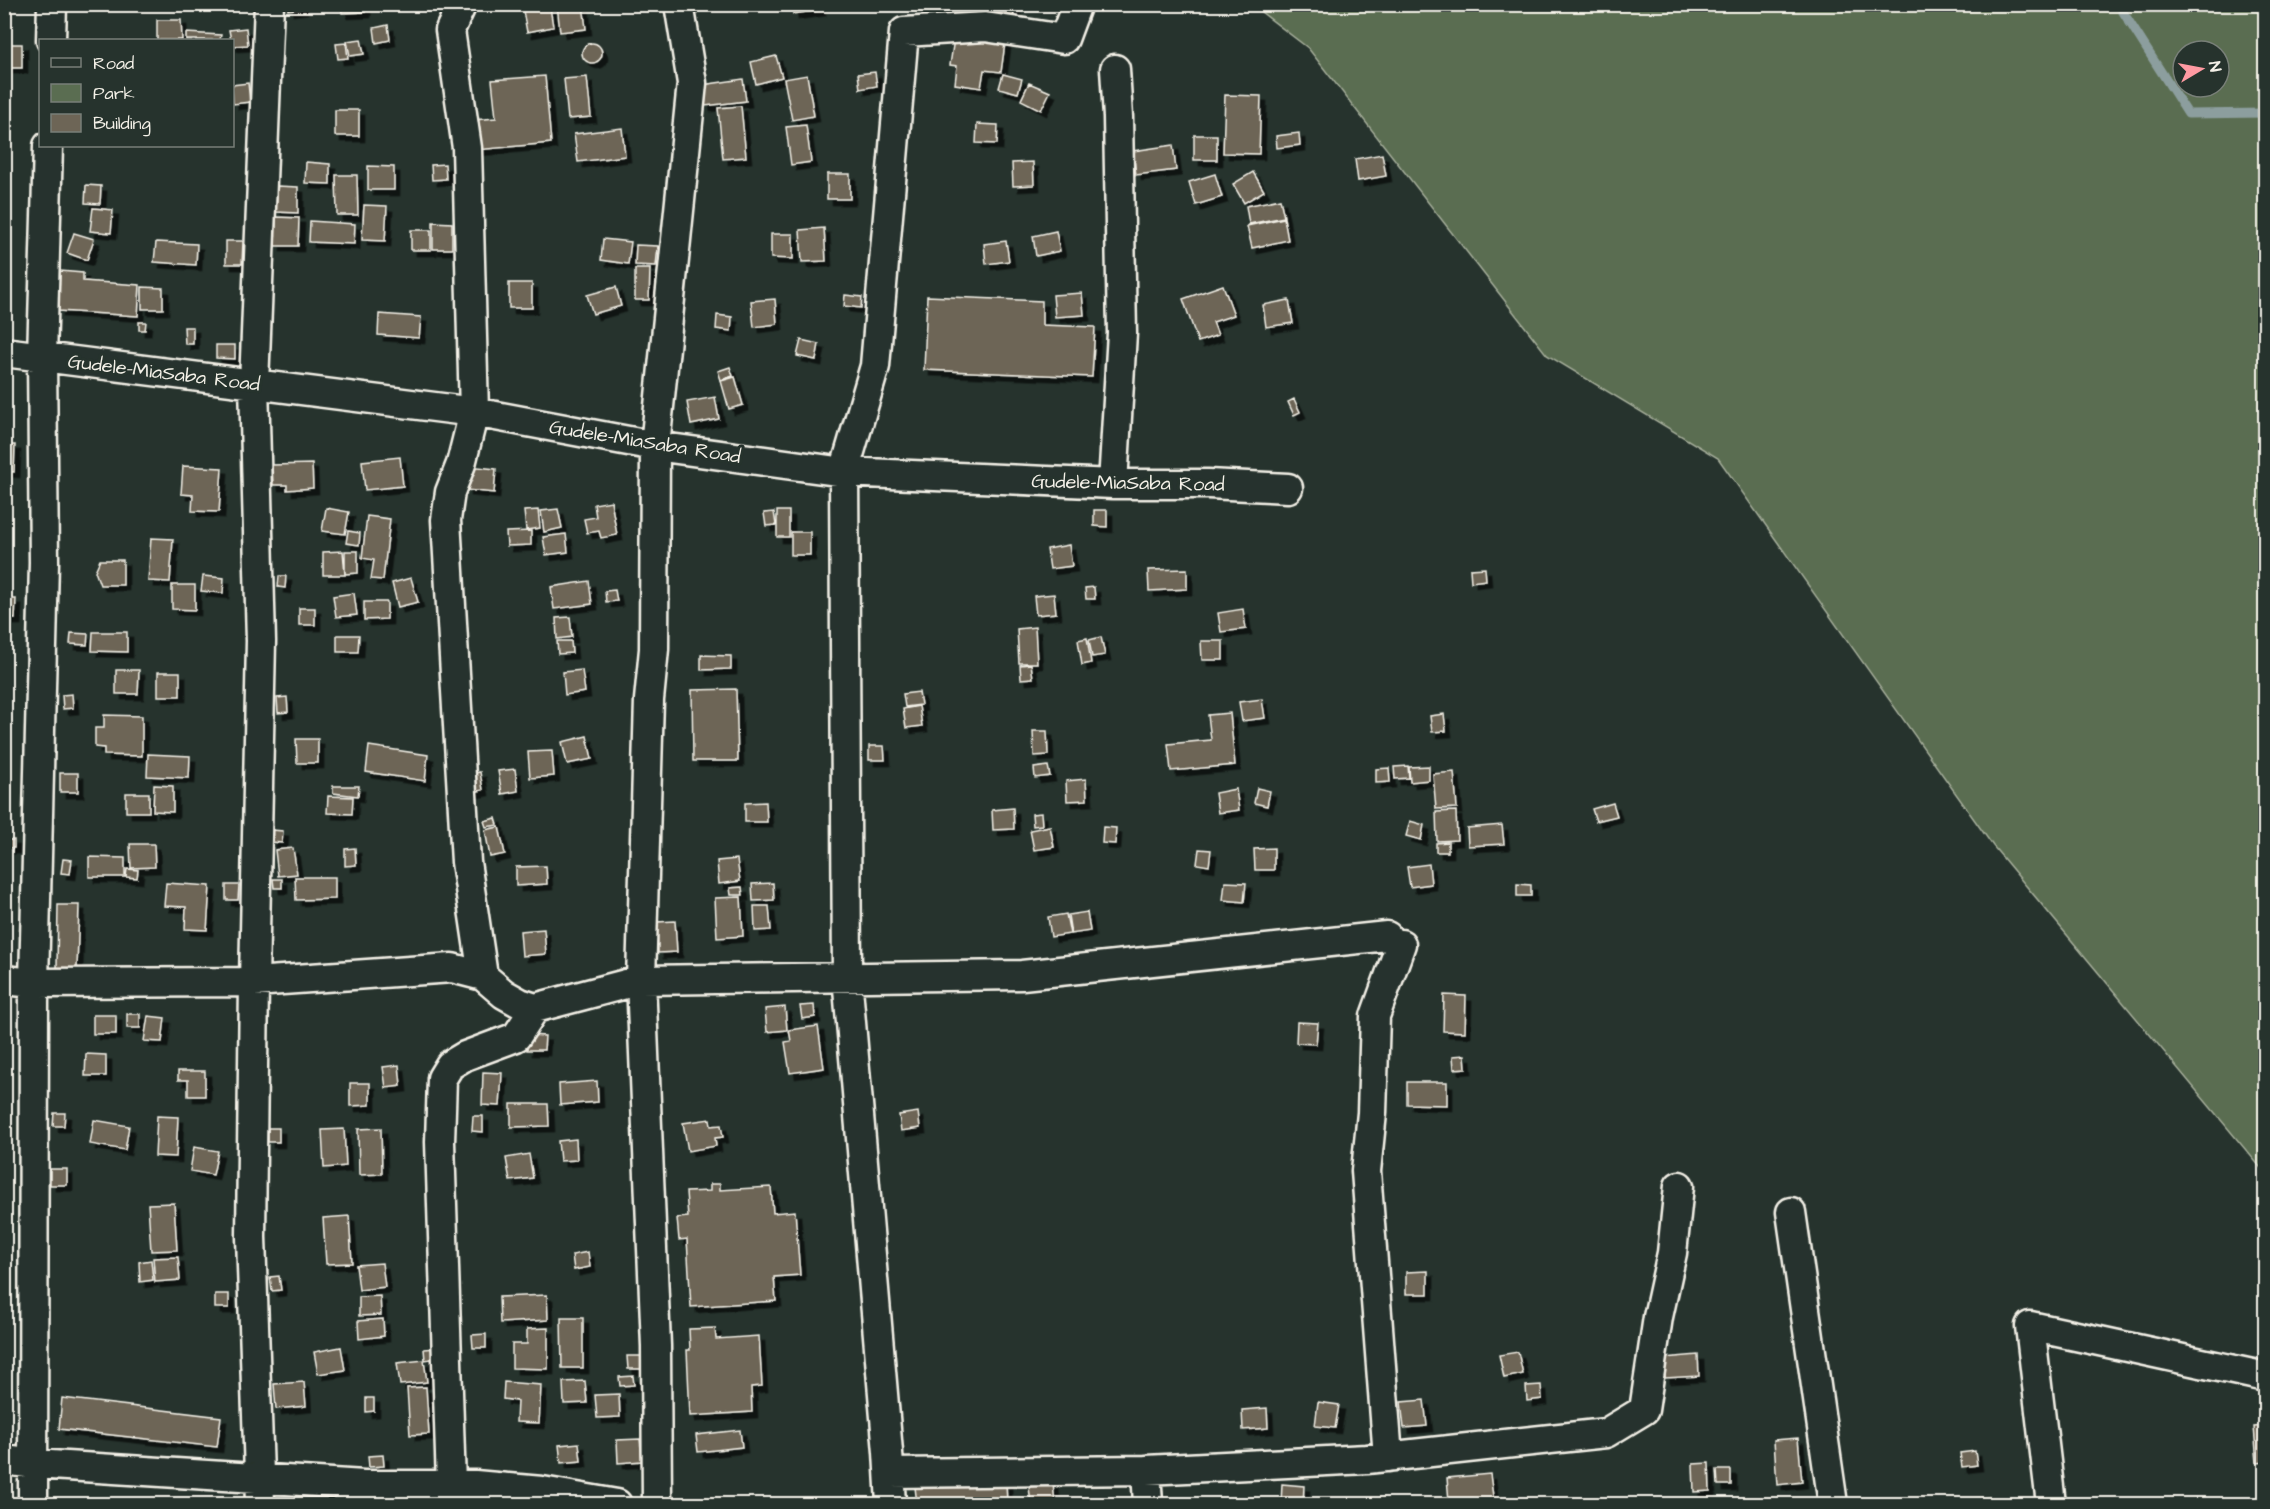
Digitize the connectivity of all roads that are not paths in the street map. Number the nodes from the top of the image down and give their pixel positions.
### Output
1 (52, 4) edge
2 (270, 4) edge
3 (462, 4) edge
4 (679, 4) edge
5 (1077, 4) edge
6 (51, 39) edge
7 (1115, 69) dead end
8 (48, 147) edge
9 (4, 352) edge
10 (42, 358) junction
11 (254, 384) junction
12 (474, 412) junction
13 (655, 446) junction
14 (844, 472) junction
15 (1113, 484) junction
16 (1288, 488) dead end
17 (483, 976) junction
18 (847, 976) junction
19 (4, 980) edge
20 (641, 980) junction
21 (254, 982) junction
22 (34, 983) junction
23 (535, 1008) junction
24 (1679, 1186) dead end
25 (1791, 1212) dead end
26 (2265, 1377) edge
27 (1388, 1457) junction
28 (4, 1460) edge
29 (34, 1464) junction
30 (1146, 1470) junction
31 (890, 1473) junction
32 (260, 1492) edge
33 (467, 1492) edge
34 (33, 1504) edge
35 (617, 1504) edge
36 (657, 1504) edge
37 (891, 1504) edge
38 (1148, 1504) edge
39 (1833, 1504) edge
40 (2051, 1504) edge

1 - 6 street
2 - 11 street
3 - 12 street
4 - 13 street
5 - 14 street
7 - 15 street
8 - 10 street
9 - 10 street, Gudele-MiaSaba Road
10 - 11 street, Gudele-MiaSaba Road
10 - 22 street
11 - 12 street, Gudele-MiaSaba Road
11 - 21 street
12 - 13 street, Gudele-MiaSaba Road
12 - 17 street
13 - 14 street, Gudele-MiaSaba Road
13 - 20 street
14 - 15 street, Gudele-MiaSaba Road
14 - 18 street
15 - 16 street, Gudele-MiaSaba Road
17 - 21 street
17 - 23 street
18 - 20 street
18 - 27 street
18 - 31 street
19 - 22 street
20 - 23 street
20 - 36 street
21 - 22 street
21 - 32 street
22 - 29 street
23 - 33 street
24 - 27 street
25 - 39 street
26 - 40 street
27 - 30 street
28 - 29 street
29 - 32 street
29 - 34 street
30 - 31 street
30 - 38 street
31 - 37 street
32 - 33 street
33 - 35 street

